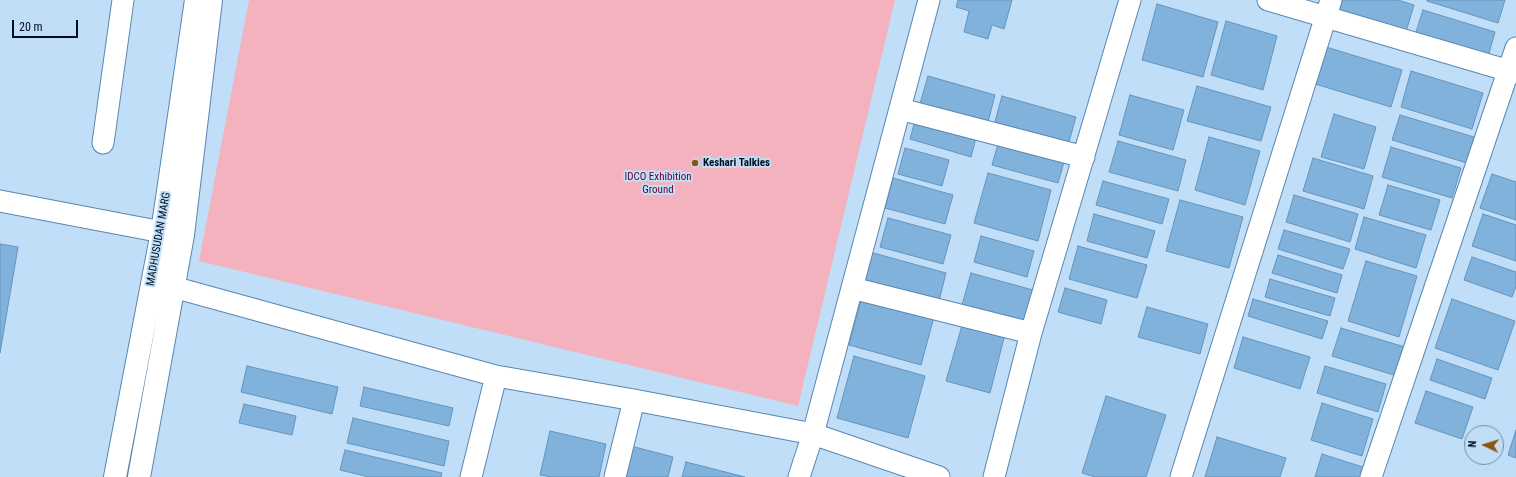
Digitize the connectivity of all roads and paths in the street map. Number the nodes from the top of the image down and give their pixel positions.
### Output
1 (124, 0) edge
2 (196, 0) edge
3 (211, 0) edge
4 (929, 0) edge
5 (1130, 0) edge
6 (1268, 0) edge
7 (1329, 8) edge
8 (1516, 48) edge
9 (1512, 72) edge
10 (900, 109) junction
11 (103, 143) dead end
12 (1084, 157) junction
13 (0, 201) edge
14 (162, 232) junction
15 (183, 235) junction
16 (173, 287) junction
17 (852, 288) junction
18 (1031, 333) junction
19 (496, 376) junction
20 (634, 400) junction
21 (813, 434) junction
22 (115, 477) edge
23 (139, 477) edge
24 (471, 477) edge
25 (615, 477) edge
26 (799, 477) edge
27 (940, 477) edge
28 (994, 477) edge
29 (1181, 477) edge
30 (1371, 477) edge

1 - 11 street
2 - 14 main road, MADHUSUDAN MARG
3 - 15 main road, MADHUSUDAN MARG
4 - 10 street
5 - 12 street
6 - 7 street
7 - 9 street
7 - 29 street
8 - 9 street
9 - 30 street
10 - 12 street
10 - 17 street
12 - 18 street
13 - 14 street
14 - 15 street
14 - 22 main road, MADHUSUDAN MARG
15 - 16 main road, MADHUSUDAN MARG
16 - 19 street
16 - 23 main road, MADHUSUDAN MARG
17 - 18 street
17 - 21 street
18 - 28 street
19 - 20 street
19 - 24 street
20 - 21 street
20 - 25 street
21 - 26 street
21 - 27 street

